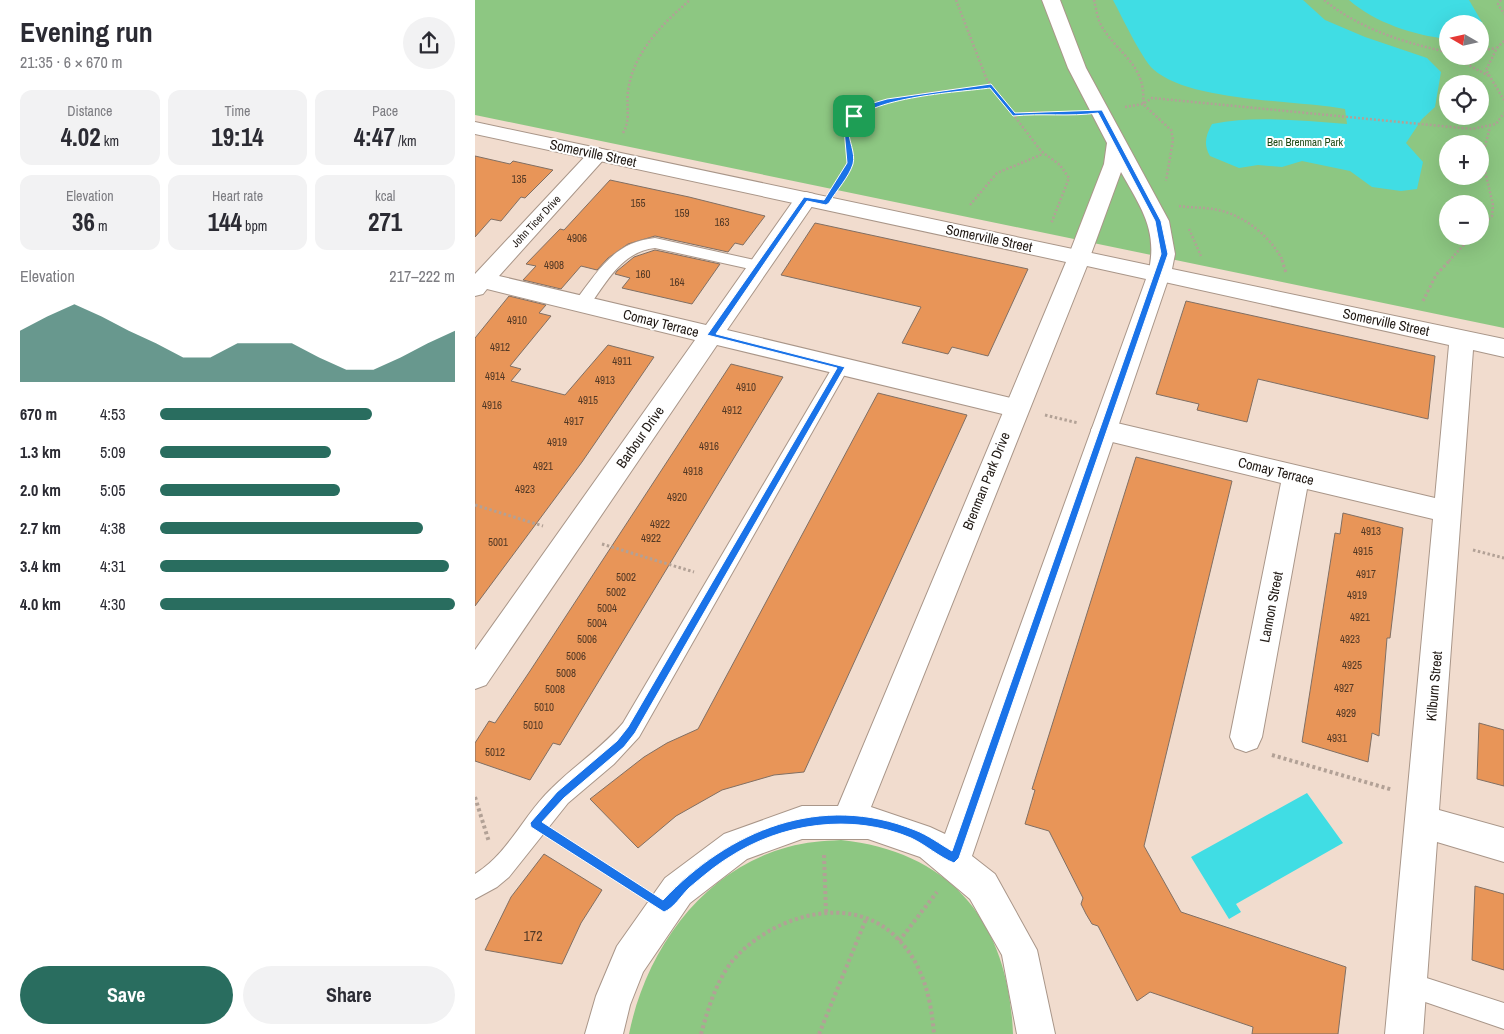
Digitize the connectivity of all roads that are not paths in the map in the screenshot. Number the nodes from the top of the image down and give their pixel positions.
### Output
1 (1051, 0) edge
2 (475, 128) edge
3 (1117, 142) junction
4 (598, 154) junction
5 (816, 201) junction
6 (1079, 257) junction
7 (759, 266) junction
8 (1159, 274) junction
9 (478, 284) edge
10 (581, 304) junction
11 (711, 335) junction
12 (1462, 339) junction
13 (1504, 348) edge
14 (841, 367) junction
15 (1015, 408) junction
16 (1104, 430) junction
17 (1296, 476) junction
18 (1447, 512) junction
19 (475, 675) edge
20 (1257, 746) road end
21 (1423, 810) junction
22 (849, 820) junction
23 (1504, 845) edge
24 (949, 871) junction
25 (475, 887) edge
26 (1409, 984) junction
27 (1504, 1016) edge
28 (604, 1034) edge
29 (1036, 1034) edge
30 (1404, 1034) edge

1 - 3 street
2 - 4 street, Somerville Street
3 - 6 street, Brenman Park Drive
3 - 8 street
4 - 5 street, Somerville Street
4 - 9 street, John Ticer Drive
5 - 6 street, Somerville Street
5 - 7 street, Barbour Drive
6 - 8 street, Somerville Street
6 - 15 street, Brenman Park Drive
7 - 10 lane
7 - 11 street, Barbour Drive
8 - 12 street, Somerville Street
8 - 16 street
9 - 10 street, Comay Terrace
10 - 11 street, Comay Terrace
11 - 14 street, Comay Terrace
11 - 19 street, Barbour Drive
12 - 13 street, Somerville Street
12 - 18 street, Kilburn Street
14 - 15 street, Comay Terrace
14 - 25 lane
15 - 22 street, Brenman Park Drive
16 - 17 street, Comay Terrace
16 - 24 street
17 - 18 street, Comay Terrace
17 - 20 street, Lannon Street
18 - 21 street, Kilburn Street
21 - 23 street
21 - 26 street, Kilburn Street
22 - 24 street
22 - 28 street
24 - 29 street
26 - 27 lane
26 - 30 street, Kilburn Street

